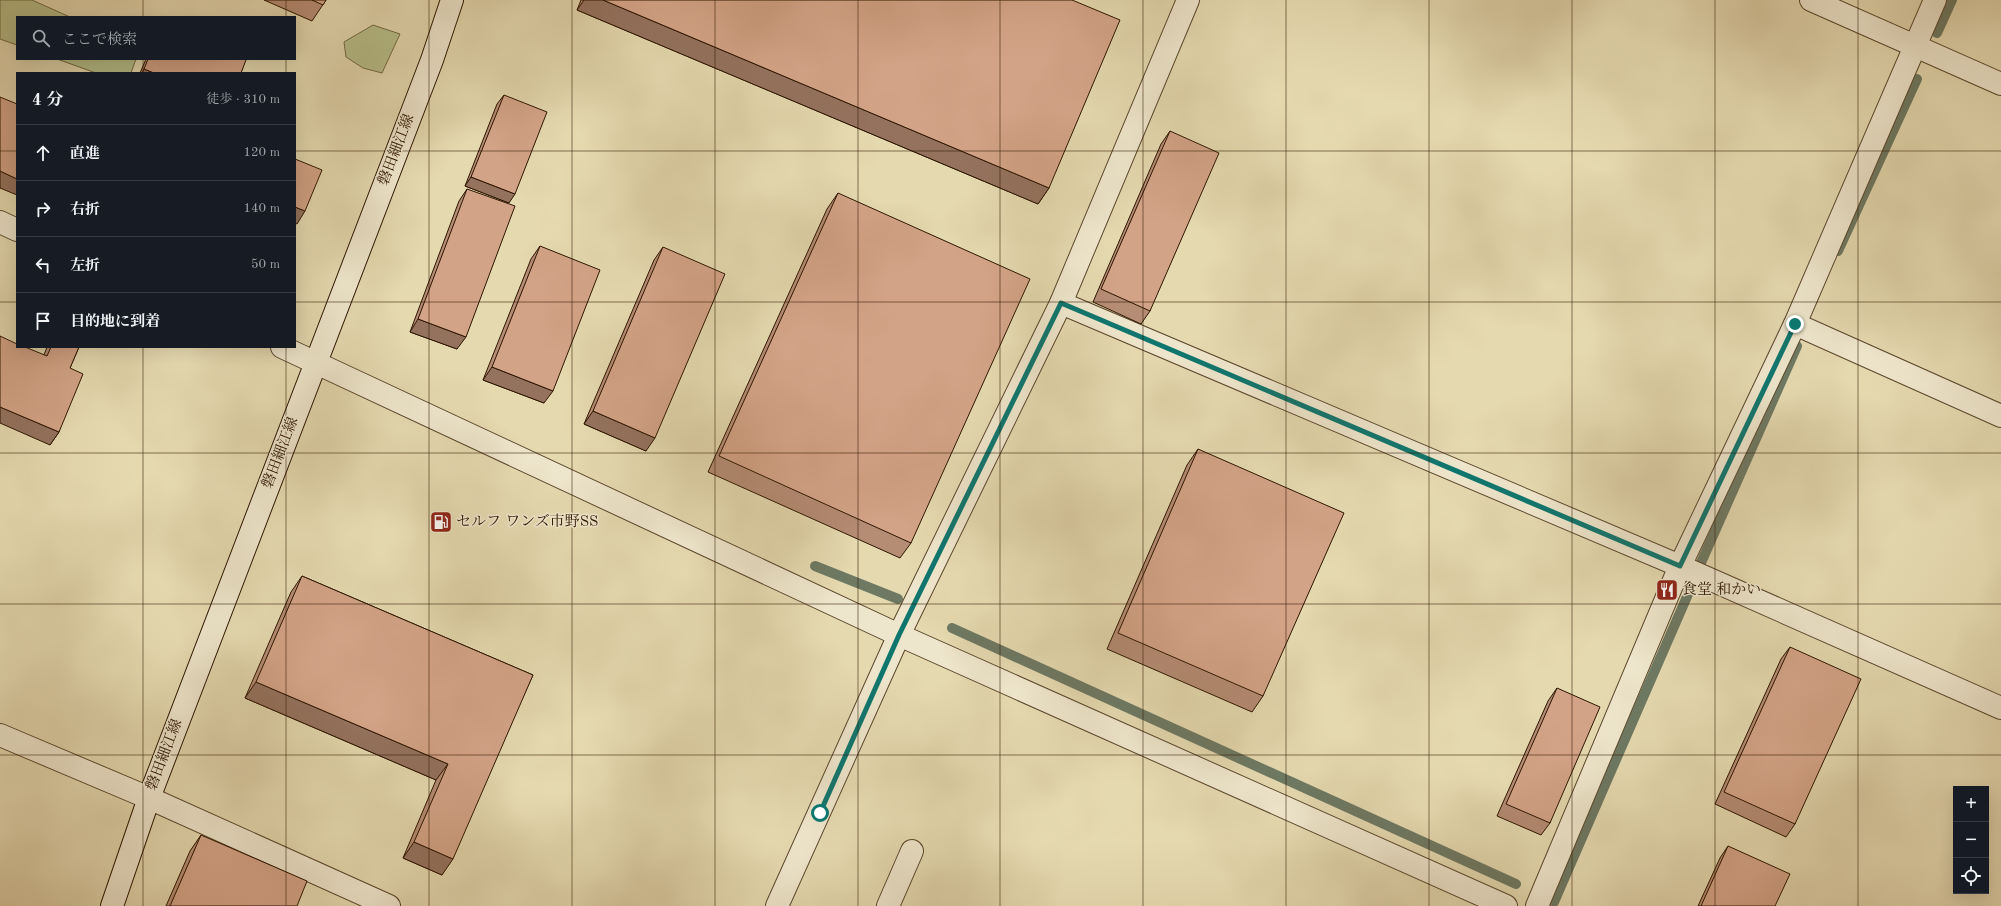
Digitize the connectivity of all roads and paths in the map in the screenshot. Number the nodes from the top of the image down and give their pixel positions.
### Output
1 (452, 0) edge
2 (1188, 0) edge
3 (1811, 0) edge
4 (1935, 0) edge
5 (1916, 47) junction
6 (2001, 84) edge
7 (0, 222) edge
8 (16, 230) edge
9 (1061, 303) junction
10 (1795, 324) junction
11 (284, 348) edge
12 (315, 362) junction
13 (2001, 416) edge
14 (1680, 566) junction
15 (899, 635) junction
16 (2001, 708) edge
17 (0, 735) edge
18 (149, 798) junction
19 (912, 851) dead end
20 (112, 906) edge
21 (389, 906) edge
22 (777, 906) edge
23 (888, 906) edge
24 (1506, 906) edge
25 (1538, 906) edge

1 - 12 street, 磐田細江線
2 - 9 street
3 - 5 street
4 - 5 street
5 - 6 street
5 - 10 street
7 - 8 street
9 - 14 street
9 - 15 street
10 - 13 street
10 - 14 street
11 - 12 street
12 - 15 street
12 - 18 street, 磐田細江線
14 - 16 street
14 - 25 street
15 - 22 street
15 - 24 street
17 - 18 street
18 - 20 street, 磐田細江線
18 - 21 street
19 - 23 street

